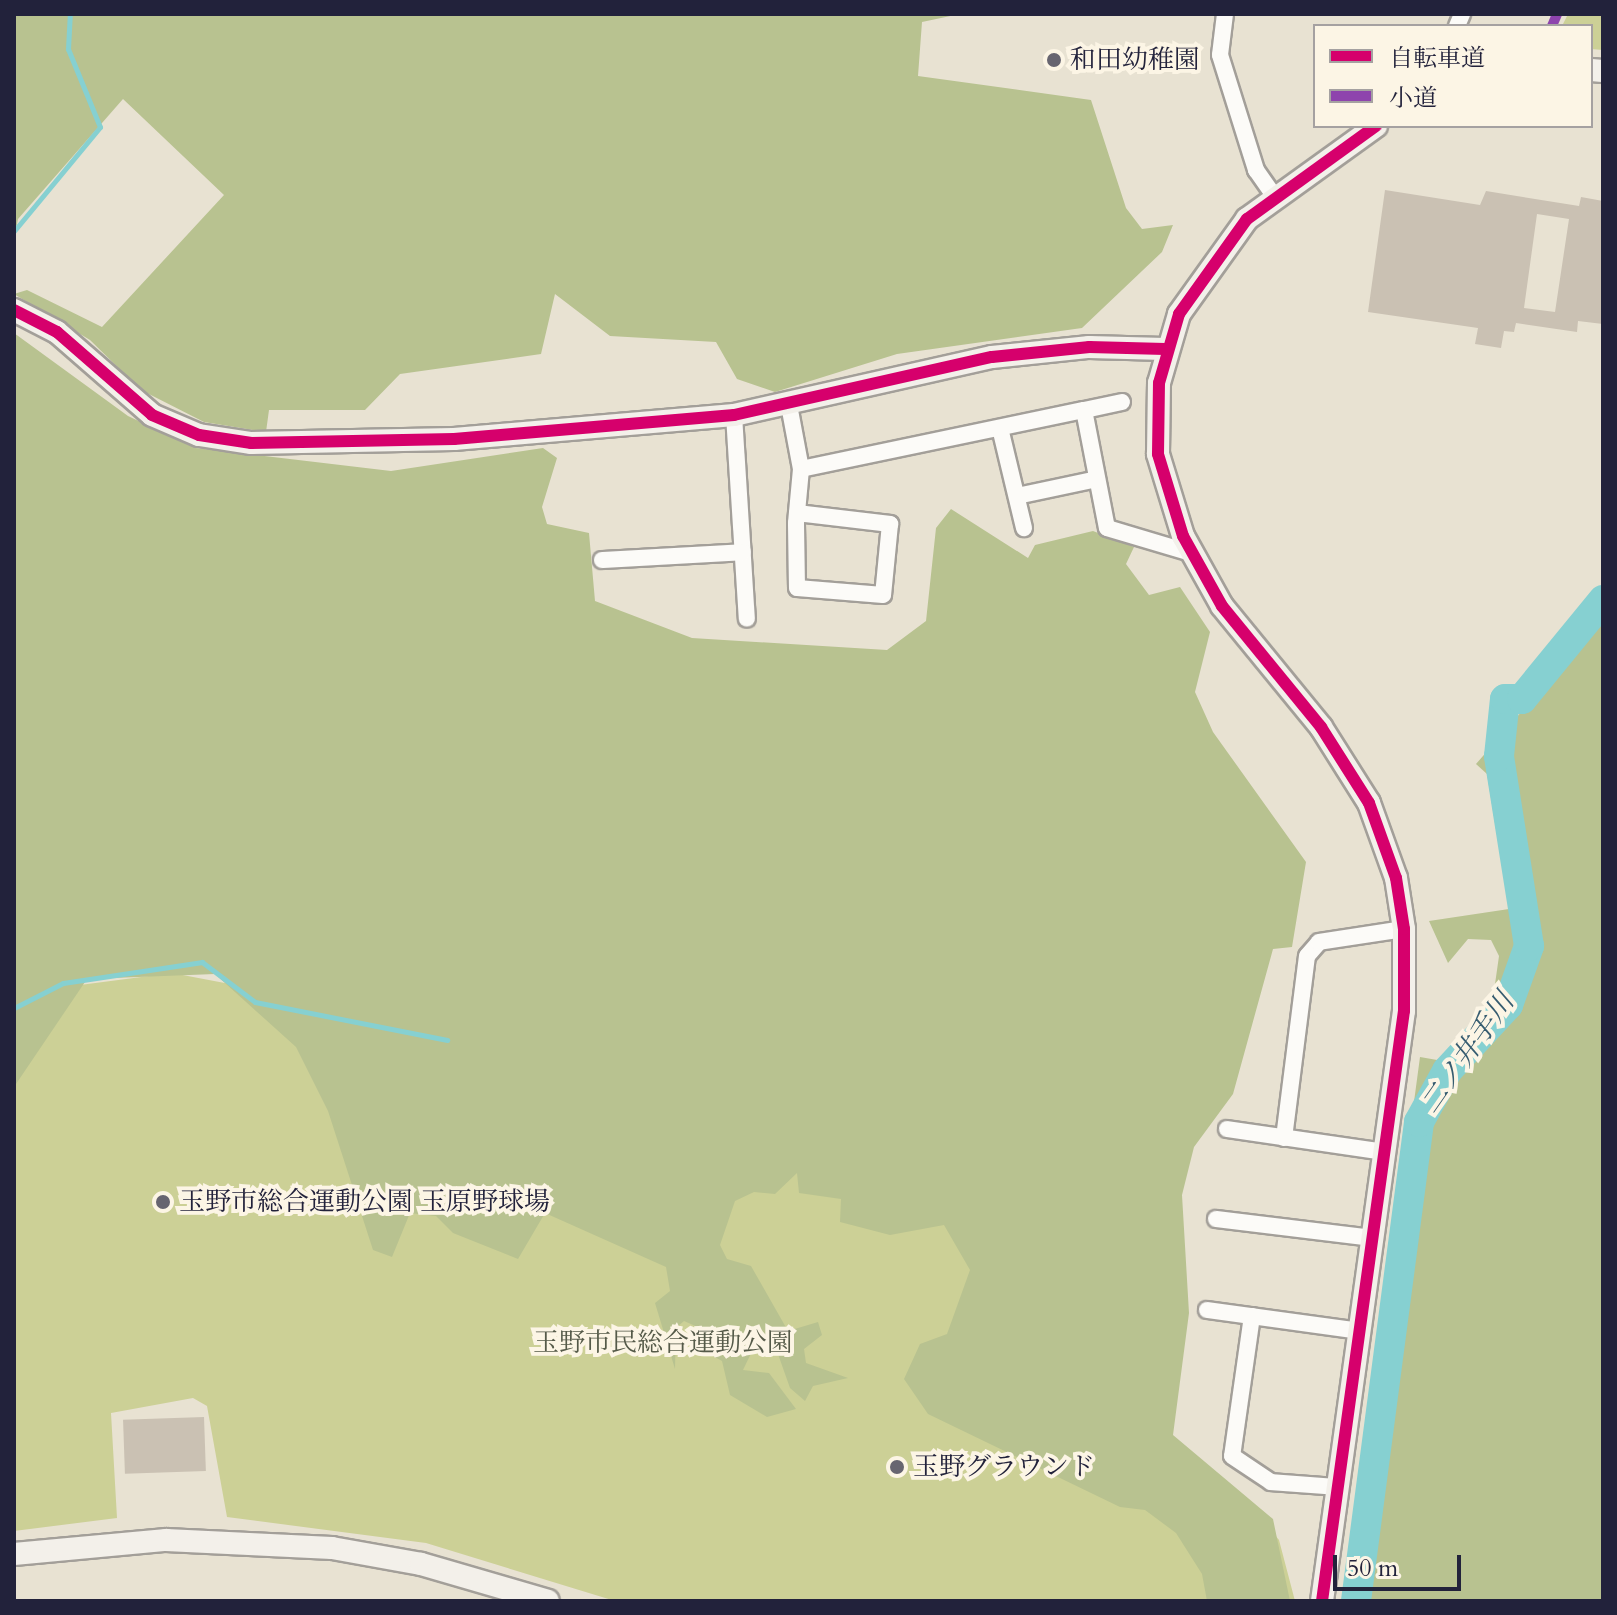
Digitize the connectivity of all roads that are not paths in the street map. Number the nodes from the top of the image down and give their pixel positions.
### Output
1 (1225, 14) edge
2 (1373, 128) edge
3 (1273, 194) junction
4 (14, 310) edge
5 (1165, 349) junction
6 (1122, 402) dead end
7 (789, 405) junction
8 (1084, 410) junction
9 (734, 415) junction
10 (1000, 428) junction
11 (801, 469) junction
12 (1097, 479) junction
13 (1017, 496) junction
14 (797, 513) junction
15 (1024, 528) dead end
16 (743, 552) junction
17 (1191, 553) junction
18 (602, 560) dead end
19 (747, 619) dead end
20 (1404, 929) junction
21 (1227, 1129) dead end
22 (1284, 1138) junction
23 (1385, 1152) junction
24 (1216, 1219) dead end
25 (1373, 1238) junction
26 (1207, 1310) dead end
27 (1252, 1316) junction
28 (1360, 1331) junction
29 (1338, 1487) junction
30 (14, 1554) edge
31 (548, 1601) edge
32 (1322, 1601) edge

1 - 3 street
2 - 3 street
3 - 5 street
4 - 9 street
5 - 7 street
5 - 17 street
6 - 8 street
7 - 9 street
7 - 11 street
8 - 10 street
8 - 12 street
9 - 16 street
10 - 11 street
10 - 13 street
11 - 14 street
12 - 13 street
12 - 17 street
13 - 15 street
14 - 14 street
16 - 18 street
16 - 19 street
17 - 20 street
20 - 22 street
20 - 23 street
21 - 22 street
22 - 23 street
23 - 25 street
24 - 25 street
25 - 28 street
26 - 27 street
27 - 28 street
27 - 29 street
28 - 29 street
29 - 32 street
30 - 31 street

